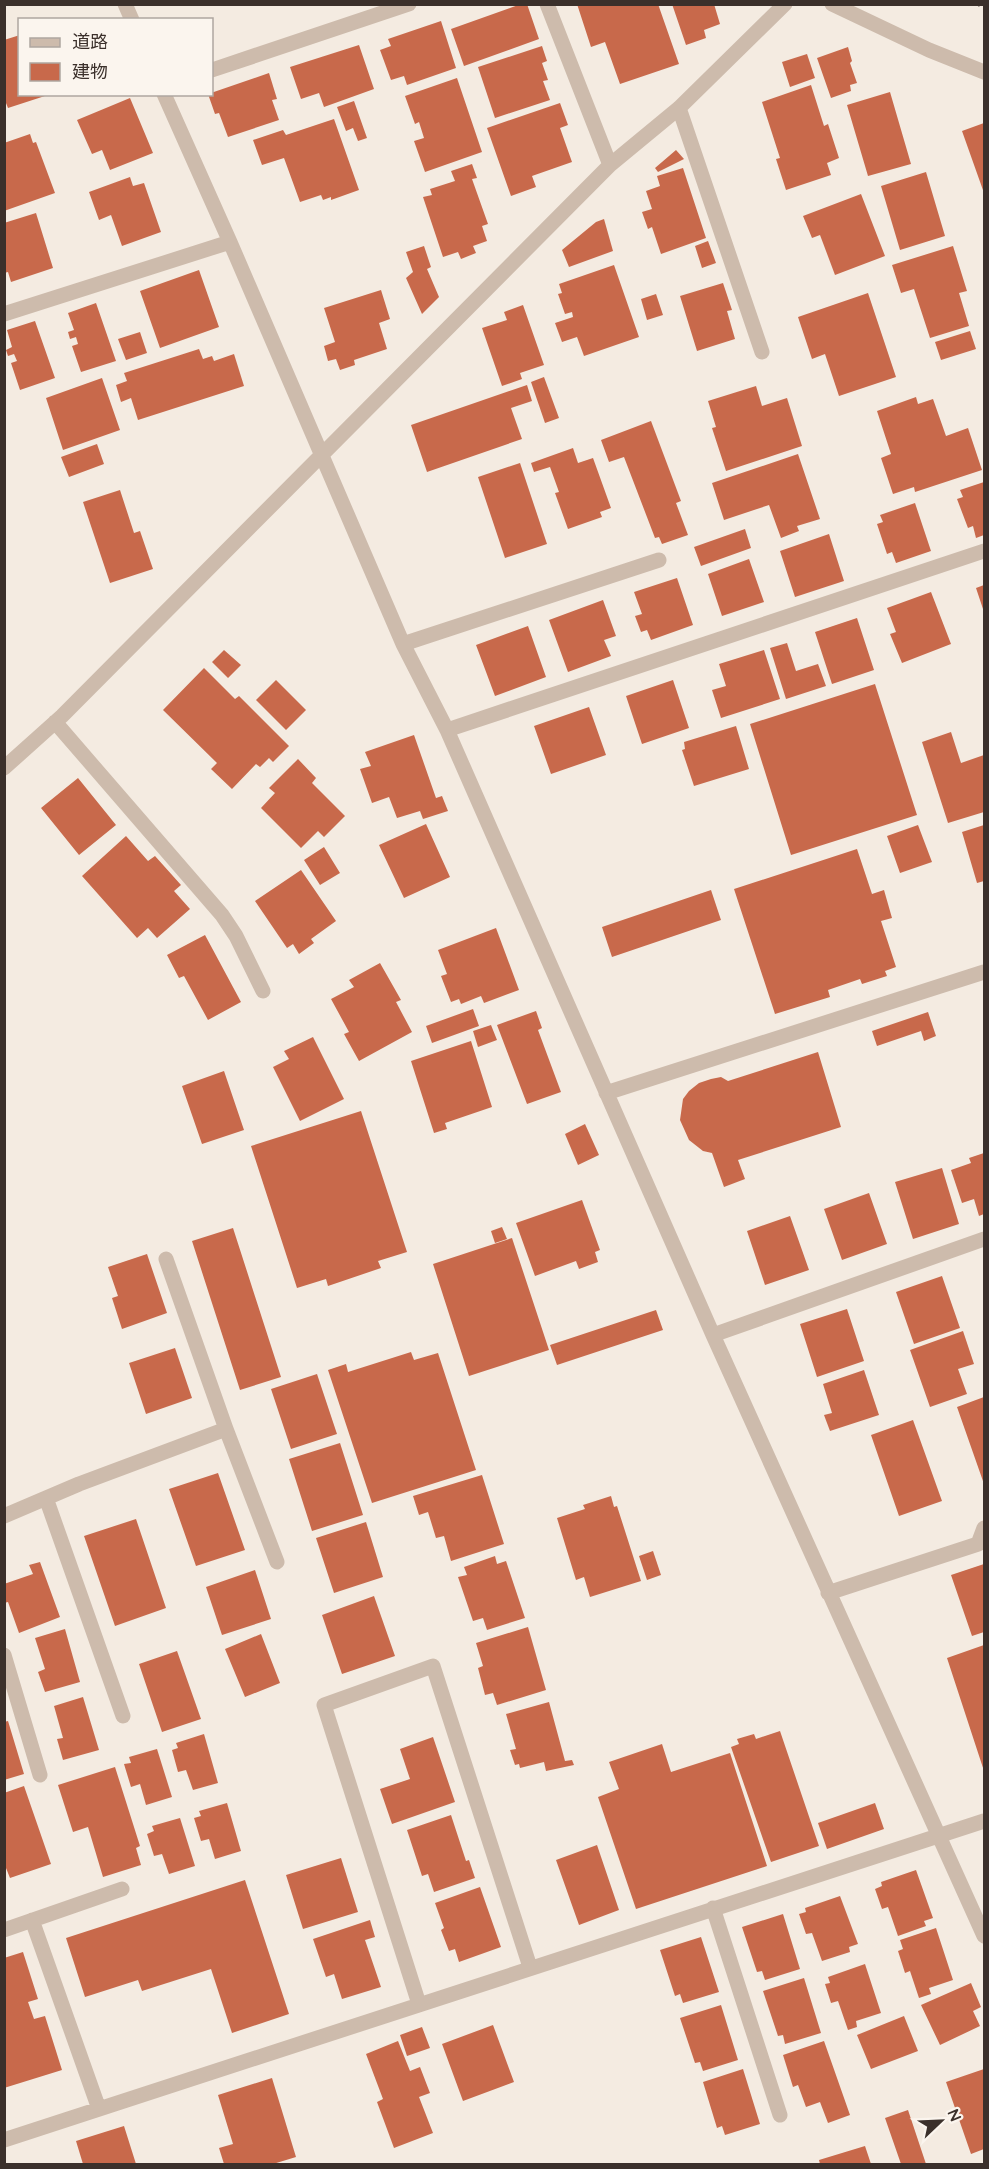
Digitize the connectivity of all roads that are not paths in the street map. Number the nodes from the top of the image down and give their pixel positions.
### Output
1 (125, 4) edge
2 (409, 4) edge
3 (547, 4) edge
4 (785, 4) edge
5 (832, 4) edge
6 (131, 18) edge
7 (213, 70) edge
8 (984, 72) edge
9 (165, 96) edge
10 (679, 108) junction
11 (610, 165) junction
12 (230, 242) junction
13 (4, 314) edge
14 (762, 352) dead end
15 (322, 456) junction
16 (984, 551) edge
17 (660, 560) dead end
18 (403, 644) junction
19 (55, 722) junction
20 (447, 730) junction
21 (4, 768) edge
22 (984, 972) edge
23 (263, 991) dead end
24 (606, 1093) junction
25 (984, 1239) edge
26 (166, 1259) dead end
27 (713, 1335) junction
28 (226, 1429) junction
29 (46, 1498) junction
30 (4, 1516) edge
31 (984, 1528) edge
32 (278, 1562) dead end
33 (828, 1593) junction
34 (4, 1655) edge
35 (123, 1716) dead end
36 (40, 1775) dead end
37 (984, 1821) edge
38 (938, 1836) junction
39 (122, 1889) dead end
40 (713, 1908) junction
41 (32, 1920) junction
42 (4, 1930) edge
43 (984, 1936) edge
44 (530, 1967) junction
45 (419, 2004) junction
46 (99, 2109) junction
47 (780, 2115) dead end
48 (4, 2140) edge

1 - 6 street
2 - 7 street
3 - 11 street
4 - 10 street
5 - 8 street
9 - 12 street
10 - 11 street
10 - 14 street
11 - 15 street
12 - 13 street
12 - 15 street
15 - 18 street
15 - 19 street
16 - 20 street
17 - 18 street
18 - 20 street
19 - 21 street
19 - 23 street
20 - 24 street
22 - 24 street
24 - 27 street
25 - 27 street
26 - 28 street
27 - 33 street
28 - 29 street
28 - 32 street
29 - 30 street
29 - 35 street
31 - 33 street
33 - 38 street
34 - 36 street
37 - 38 street
38 - 40 street
38 - 43 street
39 - 41 street
40 - 44 street
40 - 47 street
41 - 42 street
41 - 46 street
44 - 45 street
44 - 45 street
45 - 46 street
46 - 48 street

